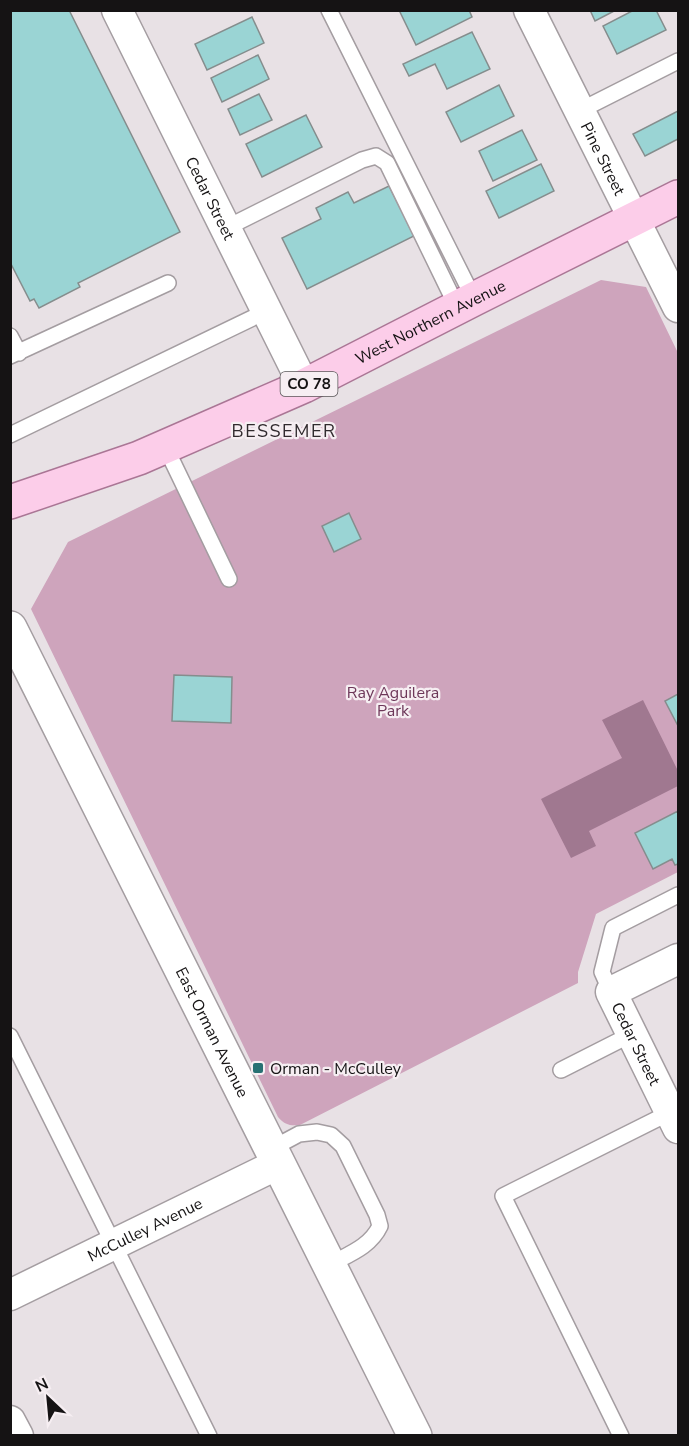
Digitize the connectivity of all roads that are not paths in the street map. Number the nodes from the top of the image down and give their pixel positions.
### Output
1 (117, 10) edge
2 (329, 10) edge
3 (529, 10) edge
4 (678, 61) edge
5 (579, 111) junction
6 (678, 197) edge
7 (634, 219) junction
8 (226, 228) junction
9 (168, 283) dead end
10 (466, 303) junction
11 (678, 308) edge
12 (267, 311) junction
13 (10, 336) edge
14 (15, 354) edge
15 (304, 386) junction
16 (10, 435) edge
17 (165, 446) junction
18 (10, 502) edge
19 (229, 579) dead end
20 (10, 628) edge
21 (678, 895) edge
22 (678, 959) edge
23 (611, 992) junction
24 (632, 1034) junction
25 (10, 1036) edge
26 (561, 1070) dead end
27 (675, 1120) edge
28 (275, 1156) junction
29 (114, 1244) junction
30 (329, 1265) junction
31 (10, 1295) edge
32 (10, 1421) edge
33 (18, 1436) edge
34 (209, 1436) edge
35 (415, 1436) edge
36 (621, 1436) edge

1 - 8 street, Cedar Street
2 - 10 lane
3 - 5 street, Pine Street
4 - 5 lane
5 - 7 street, Pine Street
6 - 7 main road, West Northern Avenue / CO 78
7 - 10 main road, West Northern Avenue / CO 78
7 - 11 street, Pine Street
8 - 10 lane
8 - 12 street, Cedar Street
9 - 14 lane
10 - 15 main road, West Northern Avenue / CO 78
12 - 15 street, Cedar Street
12 - 16 lane
13 - 14 lane
15 - 17 main road, West Northern Avenue / CO 78
17 - 18 main road, West Northern Avenue / CO 78
17 - 19 lane
20 - 28 street, East Orman Avenue
21 - 23 lane
22 - 23 street
23 - 24 street, Cedar Street
24 - 26 lane
24 - 27 street, Cedar Street
25 - 29 lane
27 - 36 lane
28 - 29 street, McCulley Avenue
28 - 30 street, East Orman Avenue
28 - 30 lane
29 - 31 street, McCulley Avenue
29 - 34 lane
30 - 35 street, East Orman Avenue
32 - 33 street

